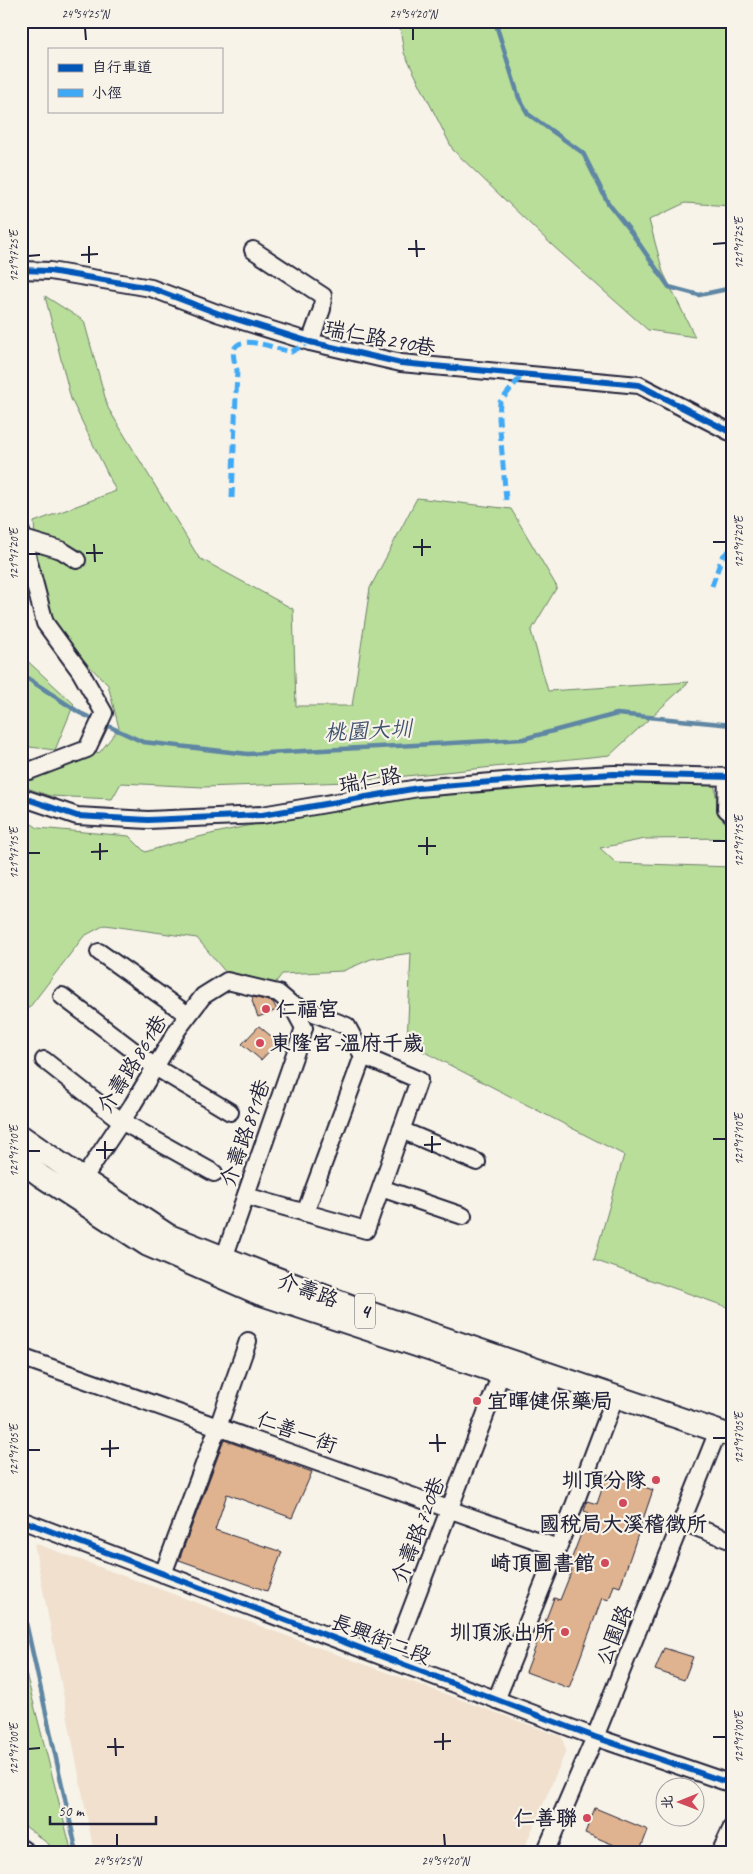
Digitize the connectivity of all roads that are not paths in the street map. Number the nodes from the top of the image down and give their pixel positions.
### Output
1 (253, 250) dead end
2 (21, 270) edge
3 (310, 342) junction
4 (732, 433) edge
5 (23, 535) edge
6 (77, 560) dead end
7 (21, 770) edge
8 (729, 777) edge
9 (21, 798) edge
10 (732, 814) edge
11 (99, 952) dead end
12 (227, 981) joint
13 (62, 996) dead end
14 (291, 1004) junction
15 (188, 1015) junction
16 (363, 1056) junction
17 (44, 1060) dead end
18 (155, 1067) junction
19 (230, 1112) dead end
20 (122, 1121) junction
21 (401, 1130) junction
22 (21, 1136) edge
23 (21, 1161) edge
24 (478, 1162) dead end
25 (214, 1173) dead end
26 (83, 1179) junction
27 (381, 1188) junction
28 (246, 1196) junction
29 (305, 1213) junction
30 (463, 1216) dead end
31 (224, 1258) junction
32 (248, 1341) dead end
33 (21, 1357) edge
34 (504, 1367) junction
35 (613, 1403) junction
36 (218, 1427) junction
37 (724, 1441) edge
38 (449, 1509) junction
39 (21, 1520) edge
40 (682, 1522) junction
41 (732, 1541) edge
42 (558, 1548) junction
43 (163, 1574) junction
44 (392, 1660) junction
45 (496, 1700) junction
46 (595, 1737) junction
47 (732, 1784) edge
48 (732, 1827) edge
49 (21, 1848) edge
50 (28, 1853) edge
51 (545, 1853) edge
52 (720, 1853) edge

1 - 3 street
2 - 3 street, 瑞仁路290巷
3 - 4 street, 瑞仁路290巷
5 - 6 street
5 - 7 street
8 - 9 street, 瑞仁路
8 - 10 street
11 - 15 street
12 - 14 street, 介壽路891巷
12 - 15 street, 介壽路861巷
13 - 18 street
14 - 16 street
14 - 28 street, 介壽路891巷
15 - 18 street, 介壽路861巷
16 - 21 street
16 - 29 street
17 - 20 street
18 - 19 street
18 - 20 street, 介壽路861巷
20 - 25 street
20 - 26 street, 介壽路861巷
21 - 24 street
21 - 27 street
22 - 26 main road, 介壽路 / 4
23 - 34 main road, 介壽路 / 4
26 - 31 main road, 介壽路 / 4
27 - 29 street
27 - 30 street
28 - 29 street
28 - 31 street, 介壽路891巷
31 - 34 main road, 介壽路 / 4
32 - 36 street
33 - 36 street, 仁善一街
34 - 35 main road, 介壽路 / 4
34 - 38 street, 介壽路720巷
35 - 37 main road, 介壽路 / 4
35 - 42 street
36 - 38 street, 仁善一街
36 - 43 street
37 - 40 street, 公園路
38 - 42 street, 仁善一街
38 - 44 street, 介壽路720巷
39 - 43 street, 長興街二段
40 - 41 street
40 - 46 street, 公園路
42 - 45 street
43 - 44 street, 長興街二段
44 - 45 street, 長興街二段
45 - 46 street, 長興街二段
46 - 47 street, 長興街二段
46 - 51 street, 公園路
48 - 52 street
49 - 50 street

